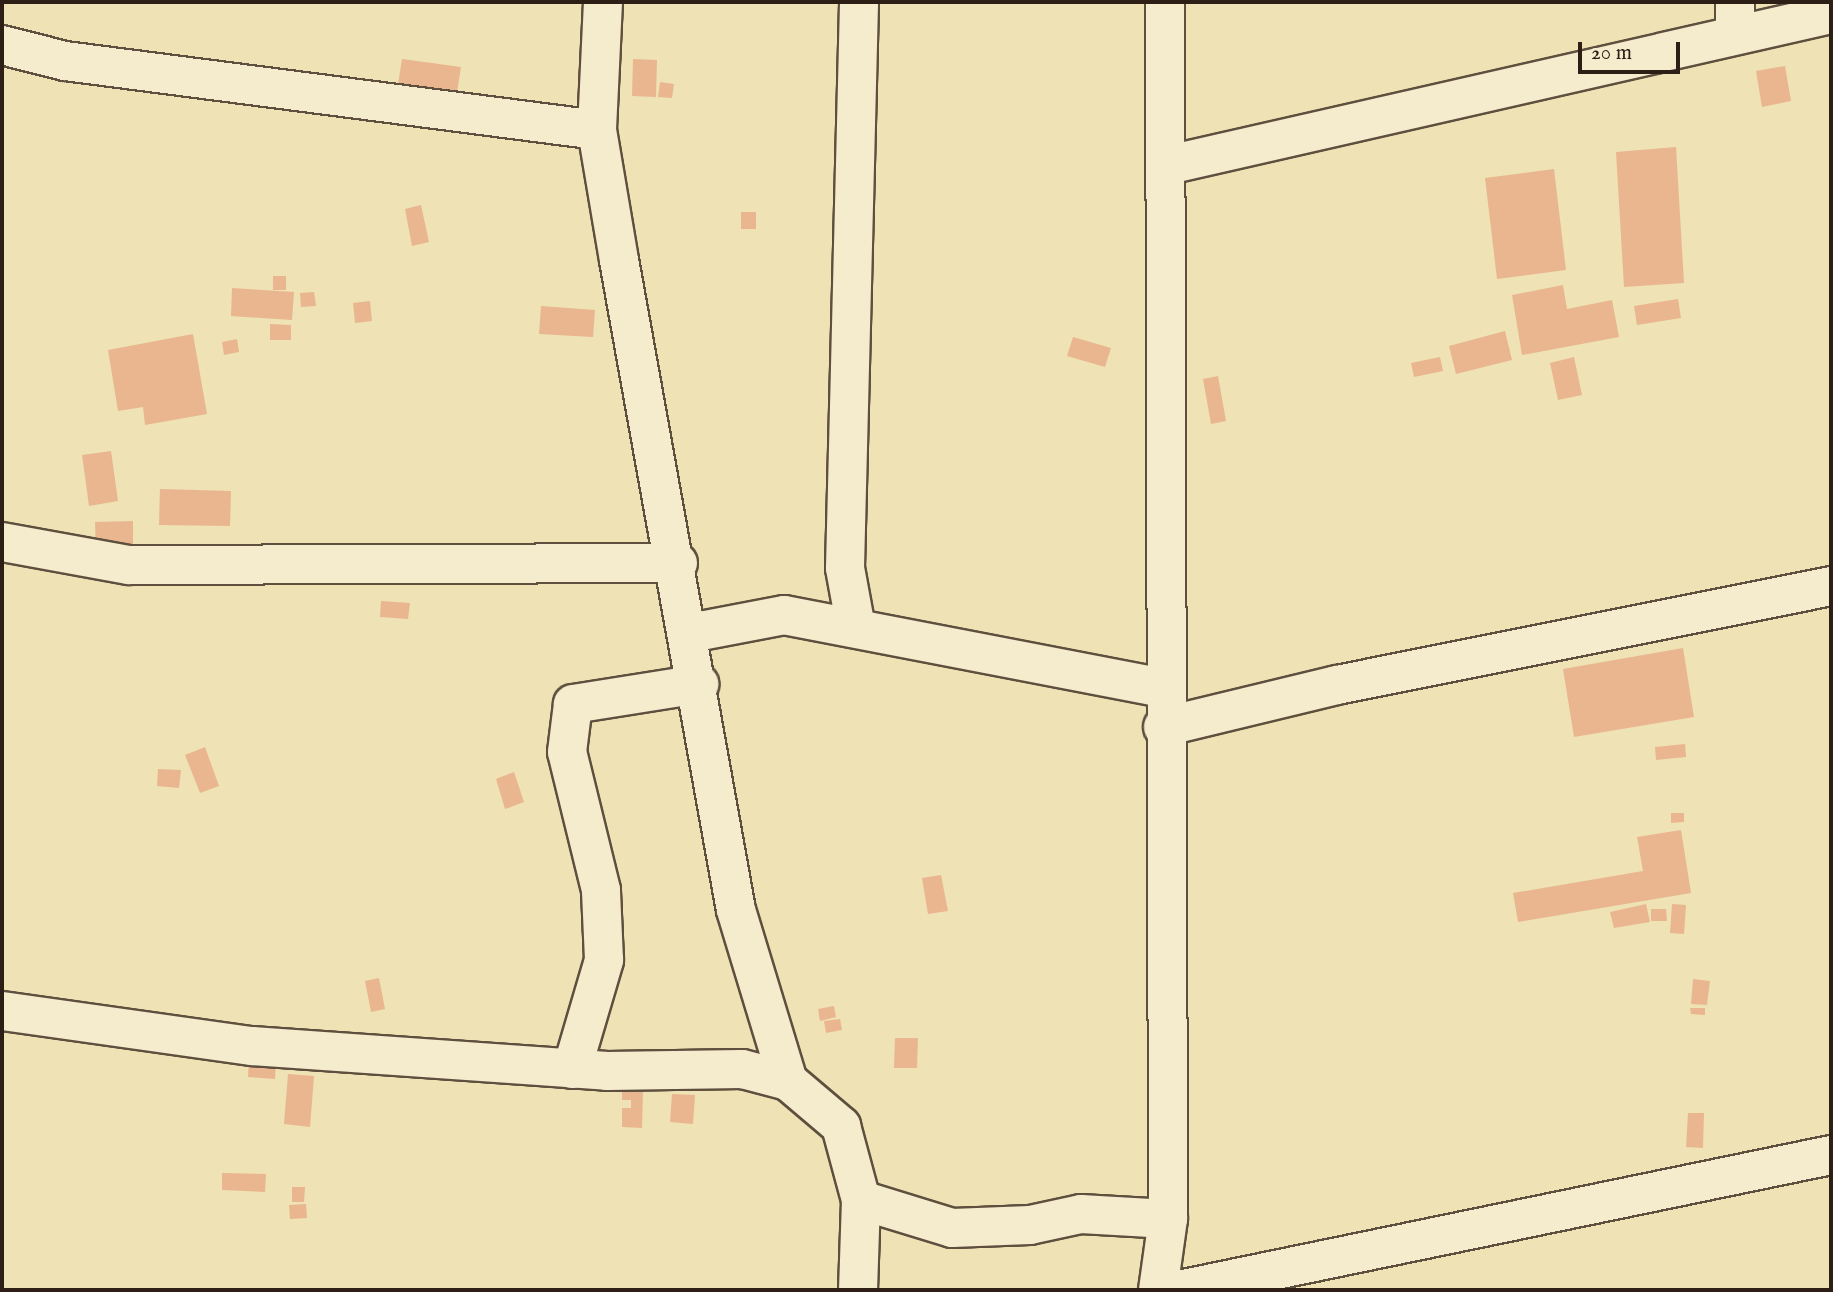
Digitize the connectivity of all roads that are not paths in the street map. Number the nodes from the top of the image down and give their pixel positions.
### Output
1 (603, 2) edge
2 (859, 2) edge
3 (1165, 2) edge
4 (1831, 13) edge
5 (1735, 19) edge
6 (2, 45) edge
7 (597, 130) junction
8 (1168, 165) junction
9 (2, 542) edge
10 (678, 563) junction
11 (1831, 586) edge
12 (856, 628) junction
13 (690, 633) junction
14 (699, 684) junction
15 (1163, 688) junction
16 (1163, 727) junction
17 (2, 1011) edge
18 (572, 1069) junction
19 (788, 1081) junction
20 (1831, 1155) edge
21 (861, 1200) junction
22 (1168, 1219) junction
23 (858, 1290) edge
24 (1158, 1290) edge
25 (1178, 1290) edge

1 - 7 street
2 - 12 street
3 - 8 street
4 - 5 street
5 - 8 street
6 - 7 street
7 - 10 street
8 - 15 street
9 - 10 street
10 - 13 street
11 - 16 street
12 - 13 street
12 - 15 street
13 - 14 street
14 - 18 street
14 - 19 street
15 - 16 street
16 - 22 street
17 - 18 street
18 - 19 street
19 - 21 street
20 - 25 street
21 - 22 street
21 - 23 street
22 - 24 street

